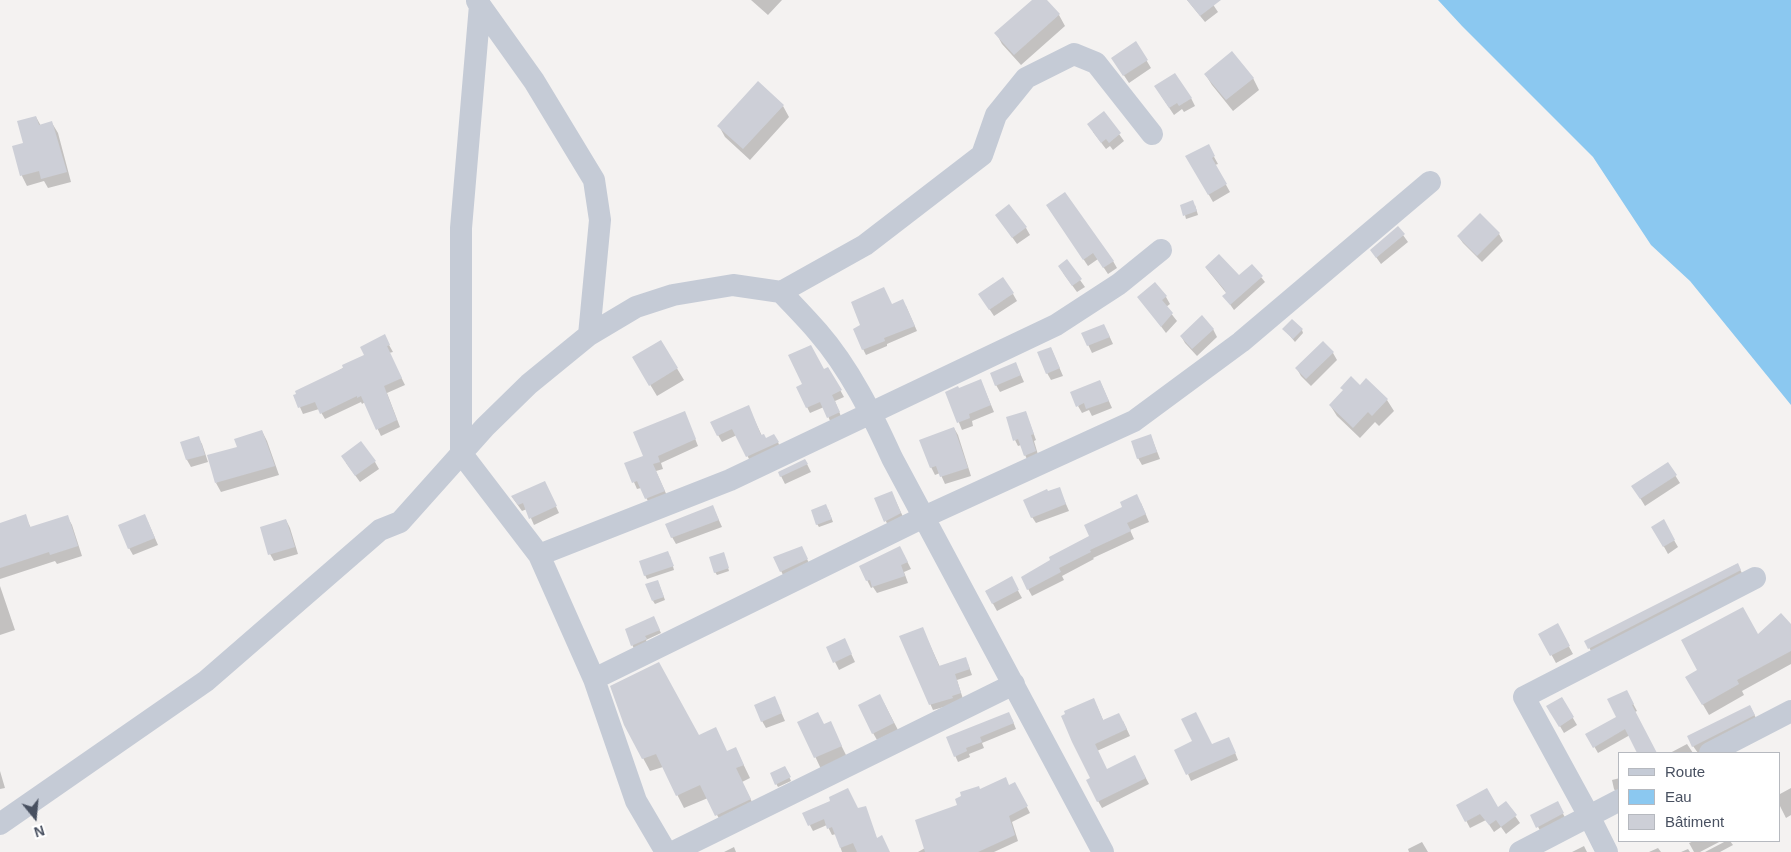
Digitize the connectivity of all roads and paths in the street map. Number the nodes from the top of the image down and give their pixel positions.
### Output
1 (478, 2) edge
2 (1152, 134) dead end
3 (1430, 182) dead end
4 (1161, 250) dead end
5 (782, 292) junction
6 (589, 335) junction
7 (871, 413) junction
8 (460, 453) junction
9 (924, 517) junction
10 (539, 555) junction
11 (1755, 578) dead end
12 (594, 679) junction
13 (1014, 684) junction
14 (1791, 711) edge
15 (1712, 752) edge
16 (1618, 801) edge
17 (1589, 816) junction
18 (0, 824) edge
19 (666, 852) edge
20 (673, 852) edge
21 (1101, 852) edge
22 (1520, 852) edge
23 (1607, 852) edge

1 - 6 street
1 - 8 street
2 - 5 street
3 - 9 street
4 - 7 street
5 - 6 street
5 - 7 street
6 - 8 street
7 - 9 street
7 - 10 street
8 - 10 street
8 - 18 street
9 - 12 street
9 - 13 street
10 - 12 street
11 - 17 street
12 - 19 street
13 - 20 street
13 - 21 street
14 - 15 street
16 - 17 street
17 - 22 street
17 - 23 street

